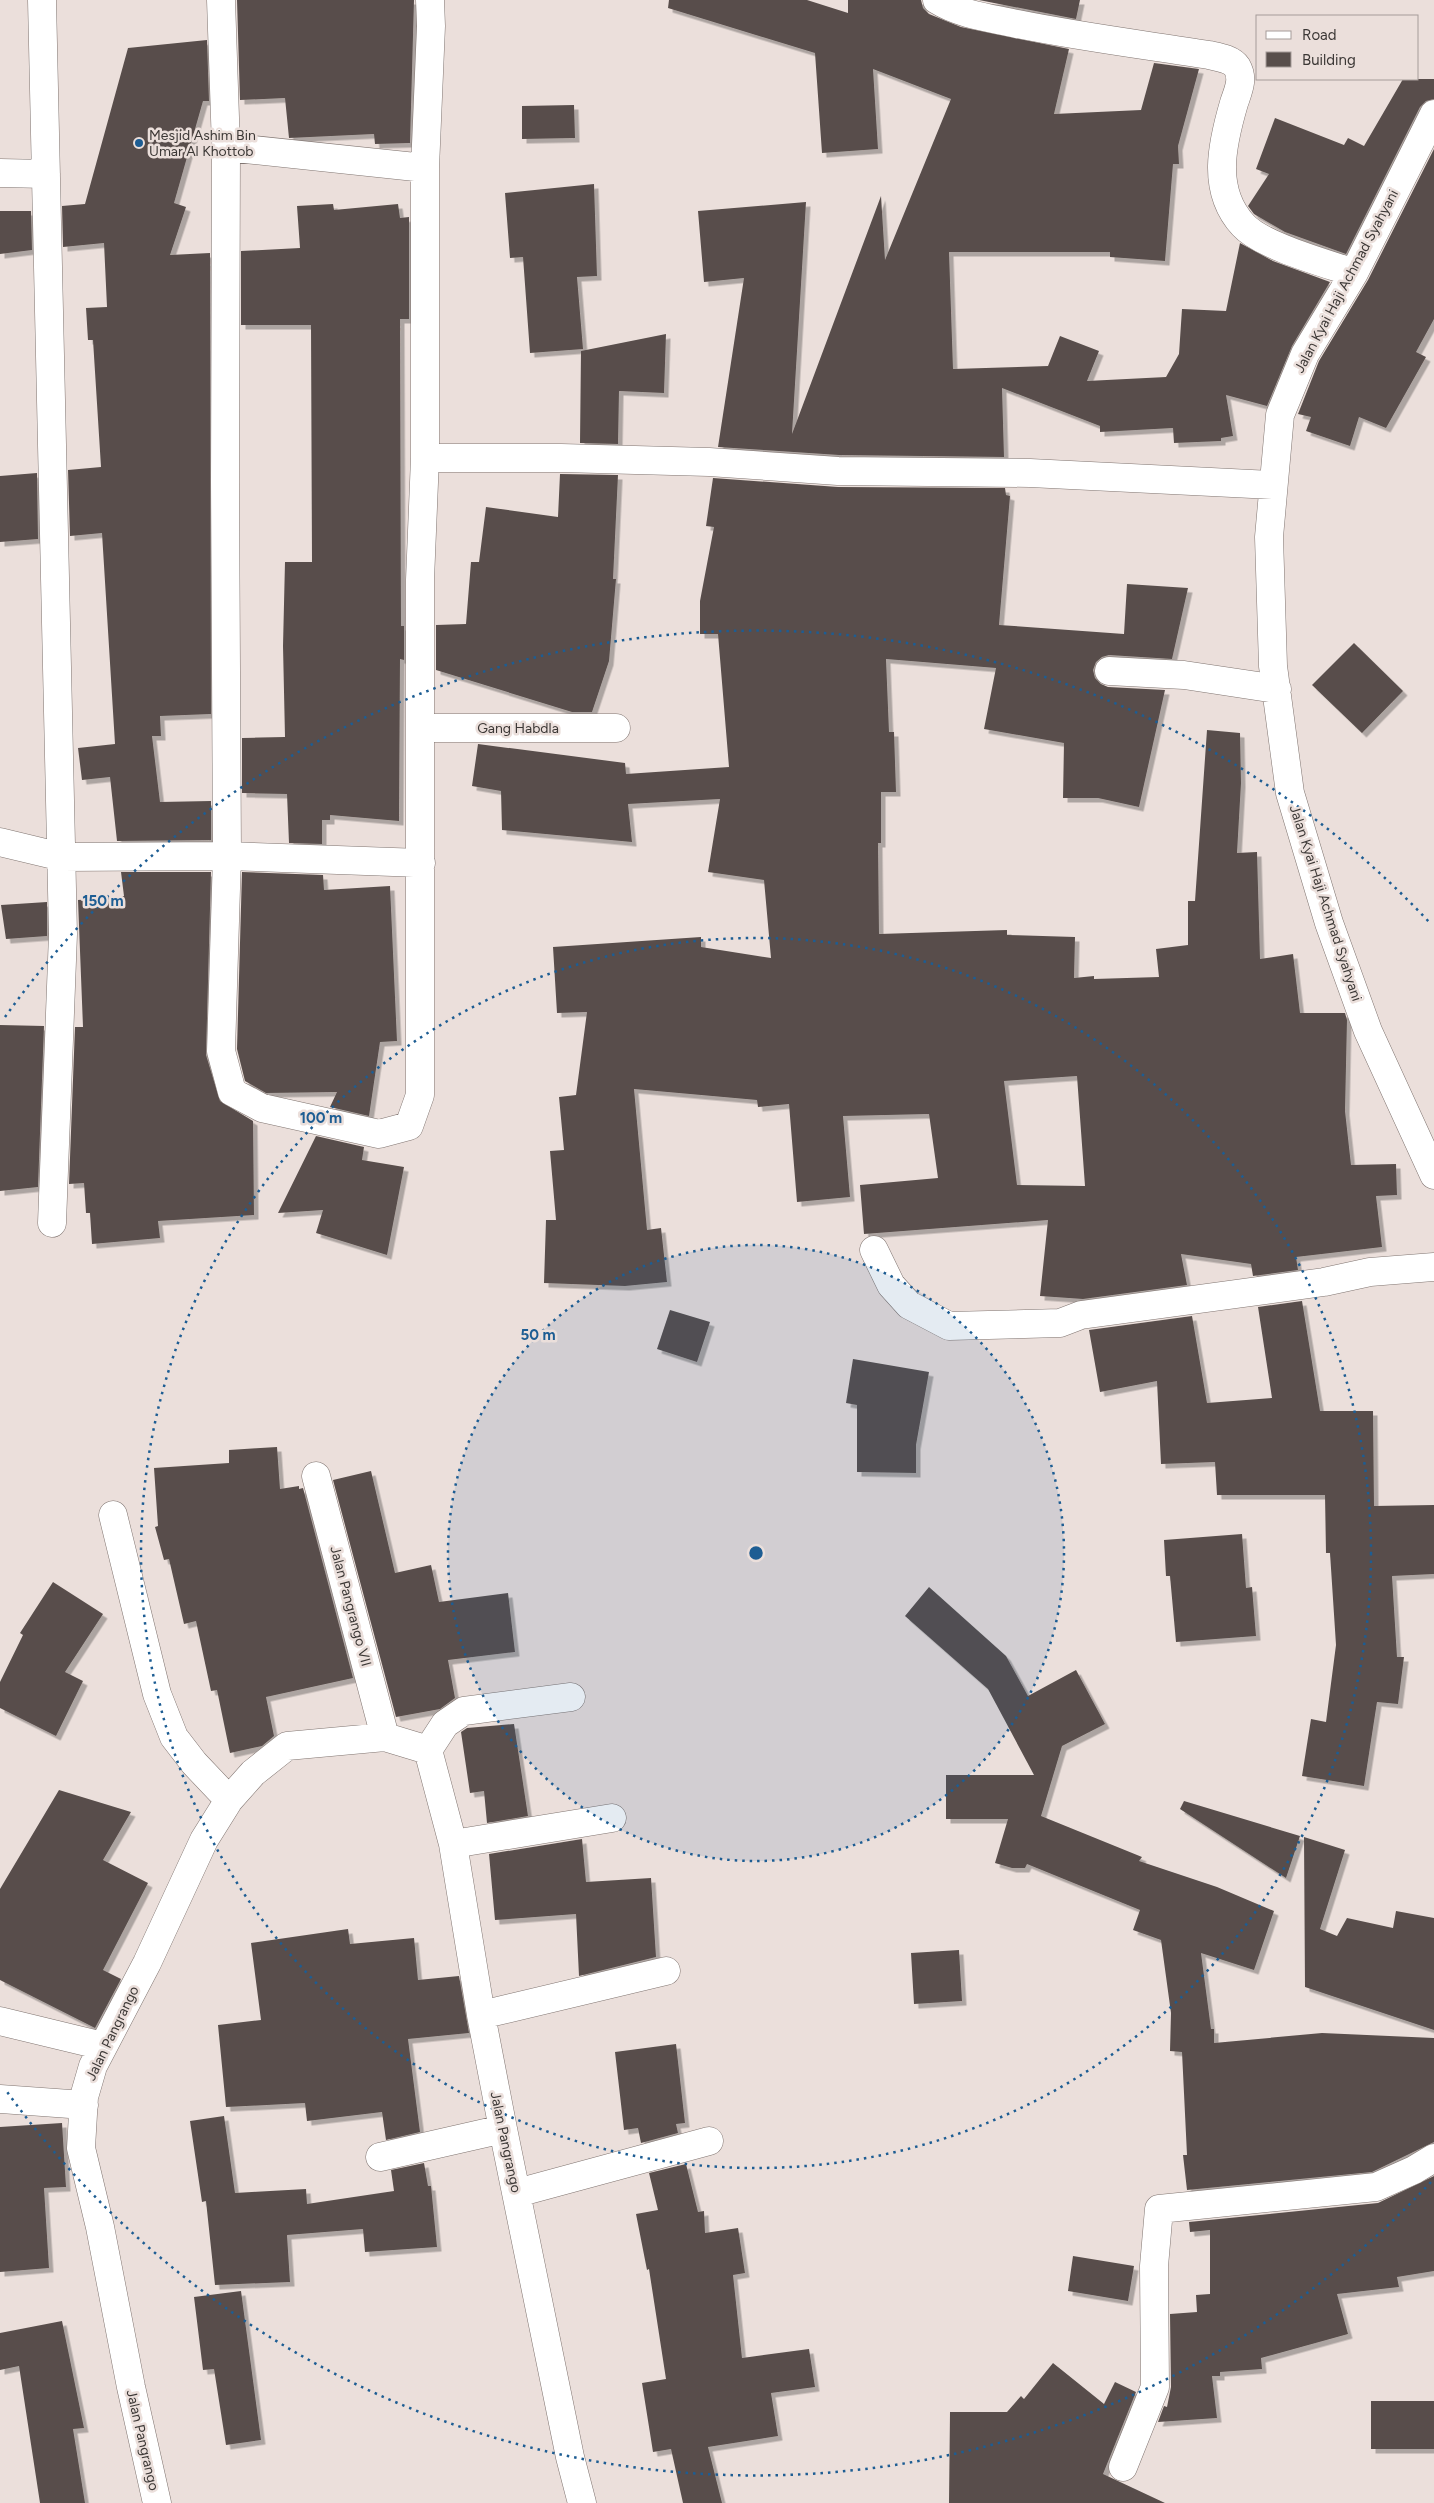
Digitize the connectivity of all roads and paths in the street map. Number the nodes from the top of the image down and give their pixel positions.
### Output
1 (42, 0) edge
2 (221, 0) edge
3 (430, 0) edge
4 (938, 0) edge
5 (1434, 114) edge
6 (226, 147) junction
7 (425, 168) junction
8 (0, 173) edge
9 (46, 174) junction
10 (1354, 273) junction
11 (426, 458) junction
12 (1273, 485) junction
13 (1109, 671) dead end
14 (1277, 689) junction
15 (420, 728) junction
16 (616, 728) dead end
17 (0, 842) edge
18 (62, 856) junction
19 (227, 856) junction
20 (421, 863) junction
21 (1434, 1175) edge
22 (52, 1223) dead end
23 (874, 1250) dead end
24 (1434, 1267) edge
25 (316, 1476) dead end
26 (113, 1516) dead end
27 (571, 1697) dead end
28 (385, 1737) junction
29 (428, 1750) junction
30 (229, 1800) junction
31 (612, 1818) dead end
32 (453, 1844) junction
33 (666, 1971) dead end
34 (481, 2016) junction
35 (0, 2021) edge
36 (103, 2046) junction
37 (0, 2098) edge
38 (84, 2105) junction
39 (503, 2129) junction
40 (709, 2141) dead end
41 (380, 2157) dead end
42 (1434, 2158) edge
43 (517, 2193) junction
44 (1123, 2467) dead end
45 (157, 2503) edge
46 (582, 2503) edge

1 - 9 street
2 - 6 street
3 - 7 street
4 - 10 street
5 - 10 street, Jalan Kyai Haji Achmad Syahyani
6 - 7 street
6 - 19 street
7 - 11 street
8 - 9 street
9 - 18 street
10 - 12 street, Jalan Kyai Haji Achmad Syahyani
11 - 12 street
11 - 15 street
12 - 14 street, Jalan Kyai Haji Achmad Syahyani
13 - 14 street
14 - 21 street, Jalan Kyai Haji Achmad Syahyani
15 - 16 street, Gang Habdla
15 - 20 street
17 - 18 street
18 - 19 street
18 - 22 street
19 - 20 street
19 - 20 street
23 - 24 street
25 - 28 street, Jalan Pangrango VII
26 - 30 street
27 - 29 street
28 - 29 street, Jalan Pangrango
28 - 30 street, Jalan Pangrango
29 - 32 street, Jalan Pangrango
30 - 36 street, Jalan Pangrango
31 - 32 street
32 - 34 street, Jalan Pangrango
33 - 34 street
34 - 39 street, Jalan Pangrango
35 - 36 street
36 - 38 street, Jalan Pangrango
37 - 38 street
38 - 45 street, Jalan Pangrango
39 - 41 street
39 - 43 street, Jalan Pangrango
40 - 43 street
42 - 44 street
43 - 46 street, Jalan Pangrango

